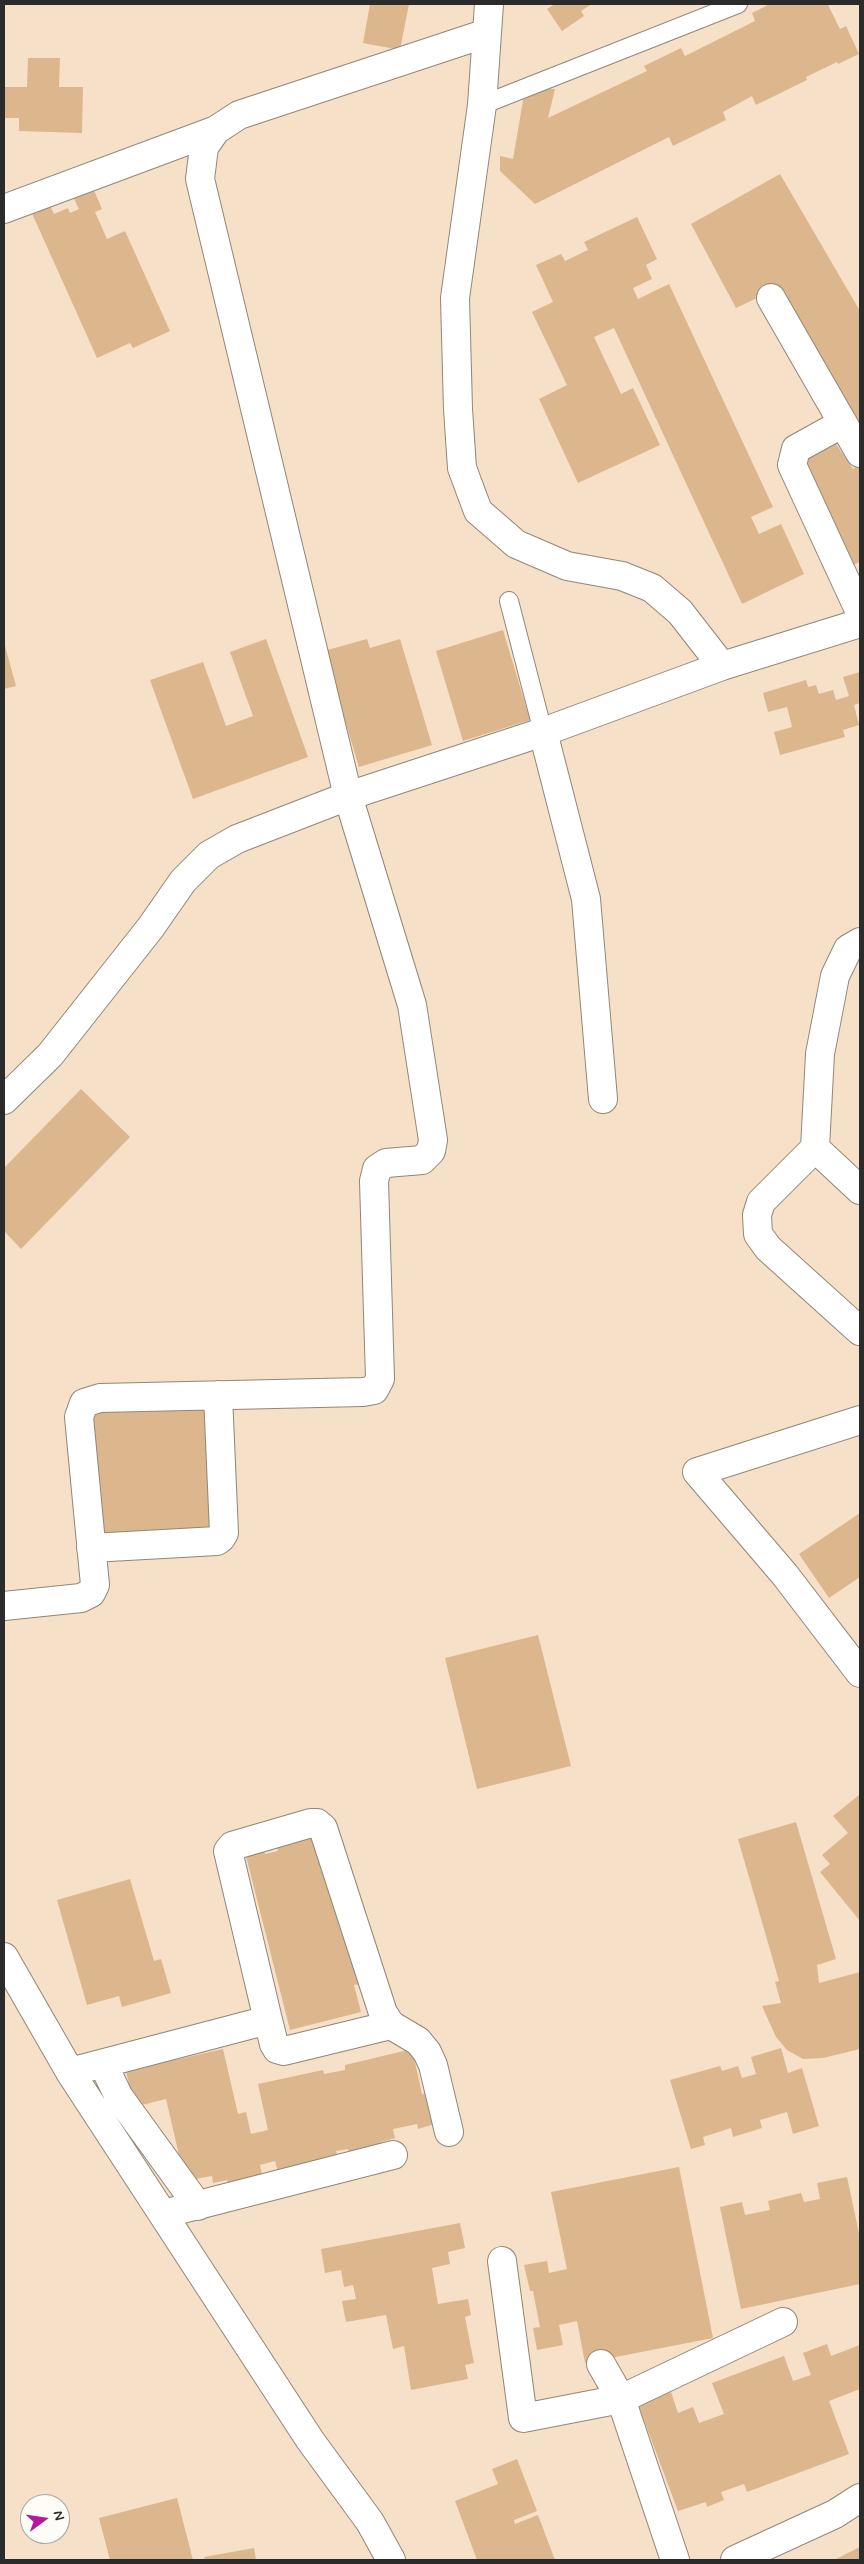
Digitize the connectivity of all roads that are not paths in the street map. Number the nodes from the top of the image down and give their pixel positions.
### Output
1 (489, 4) edge
2 (738, 4) edge
3 (487, 33) junction
4 (482, 104) junction
5 (216, 130) junction
6 (4, 209) edge
7 (771, 298) dead end
8 (843, 423) junction
9 (860, 453) edge
10 (851, 573) edge
11 (510, 601) dead end
12 (860, 612) edge
13 (860, 623) edge
14 (722, 666) junction
15 (543, 732) junction
16 (348, 796) junction
17 (860, 942) edge
18 (603, 1099) dead end
19 (4, 1100) edge
20 (815, 1148) junction
21 (860, 1190) edge
22 (860, 1332) edge
23 (218, 1395) junction
24 (860, 1420) edge
25 (91, 1548) junction
26 (4, 1606) edge
27 (860, 1673) edge
28 (4, 1957) edge
29 (268, 2020) junction
30 (391, 2025) junction
31 (103, 2064) junction
32 (70, 2072) junction
33 (450, 2132) dead end
34 (393, 2155) dead end
35 (198, 2206) junction
36 (163, 2214) junction
37 (502, 2261) dead end
38 (783, 2322) dead end
39 (601, 2364) dead end
40 (621, 2399) junction
41 (860, 2498) edge
42 (391, 2560) edge
43 (675, 2560) edge
44 (735, 2560) edge

1 - 3 street
2 - 4 lane
3 - 4 street
3 - 5 street
4 - 14 street
5 - 6 street
5 - 16 street
7 - 8 street
8 - 9 street
8 - 10 street
10 - 12 street
11 - 15 lane
13 - 14 street
14 - 15 street
15 - 16 street
15 - 18 street
16 - 19 street
16 - 23 street
17 - 20 street
20 - 21 street
20 - 22 street
23 - 25 street
23 - 25 street
24 - 27 street
25 - 26 street
28 - 32 street
29 - 30 street
29 - 30 street
29 - 31 street
30 - 33 street
31 - 32 street
31 - 35 street
32 - 36 street
34 - 35 street
35 - 36 street
36 - 42 street
37 - 40 street
38 - 40 street
39 - 40 street
40 - 43 street
41 - 44 street

